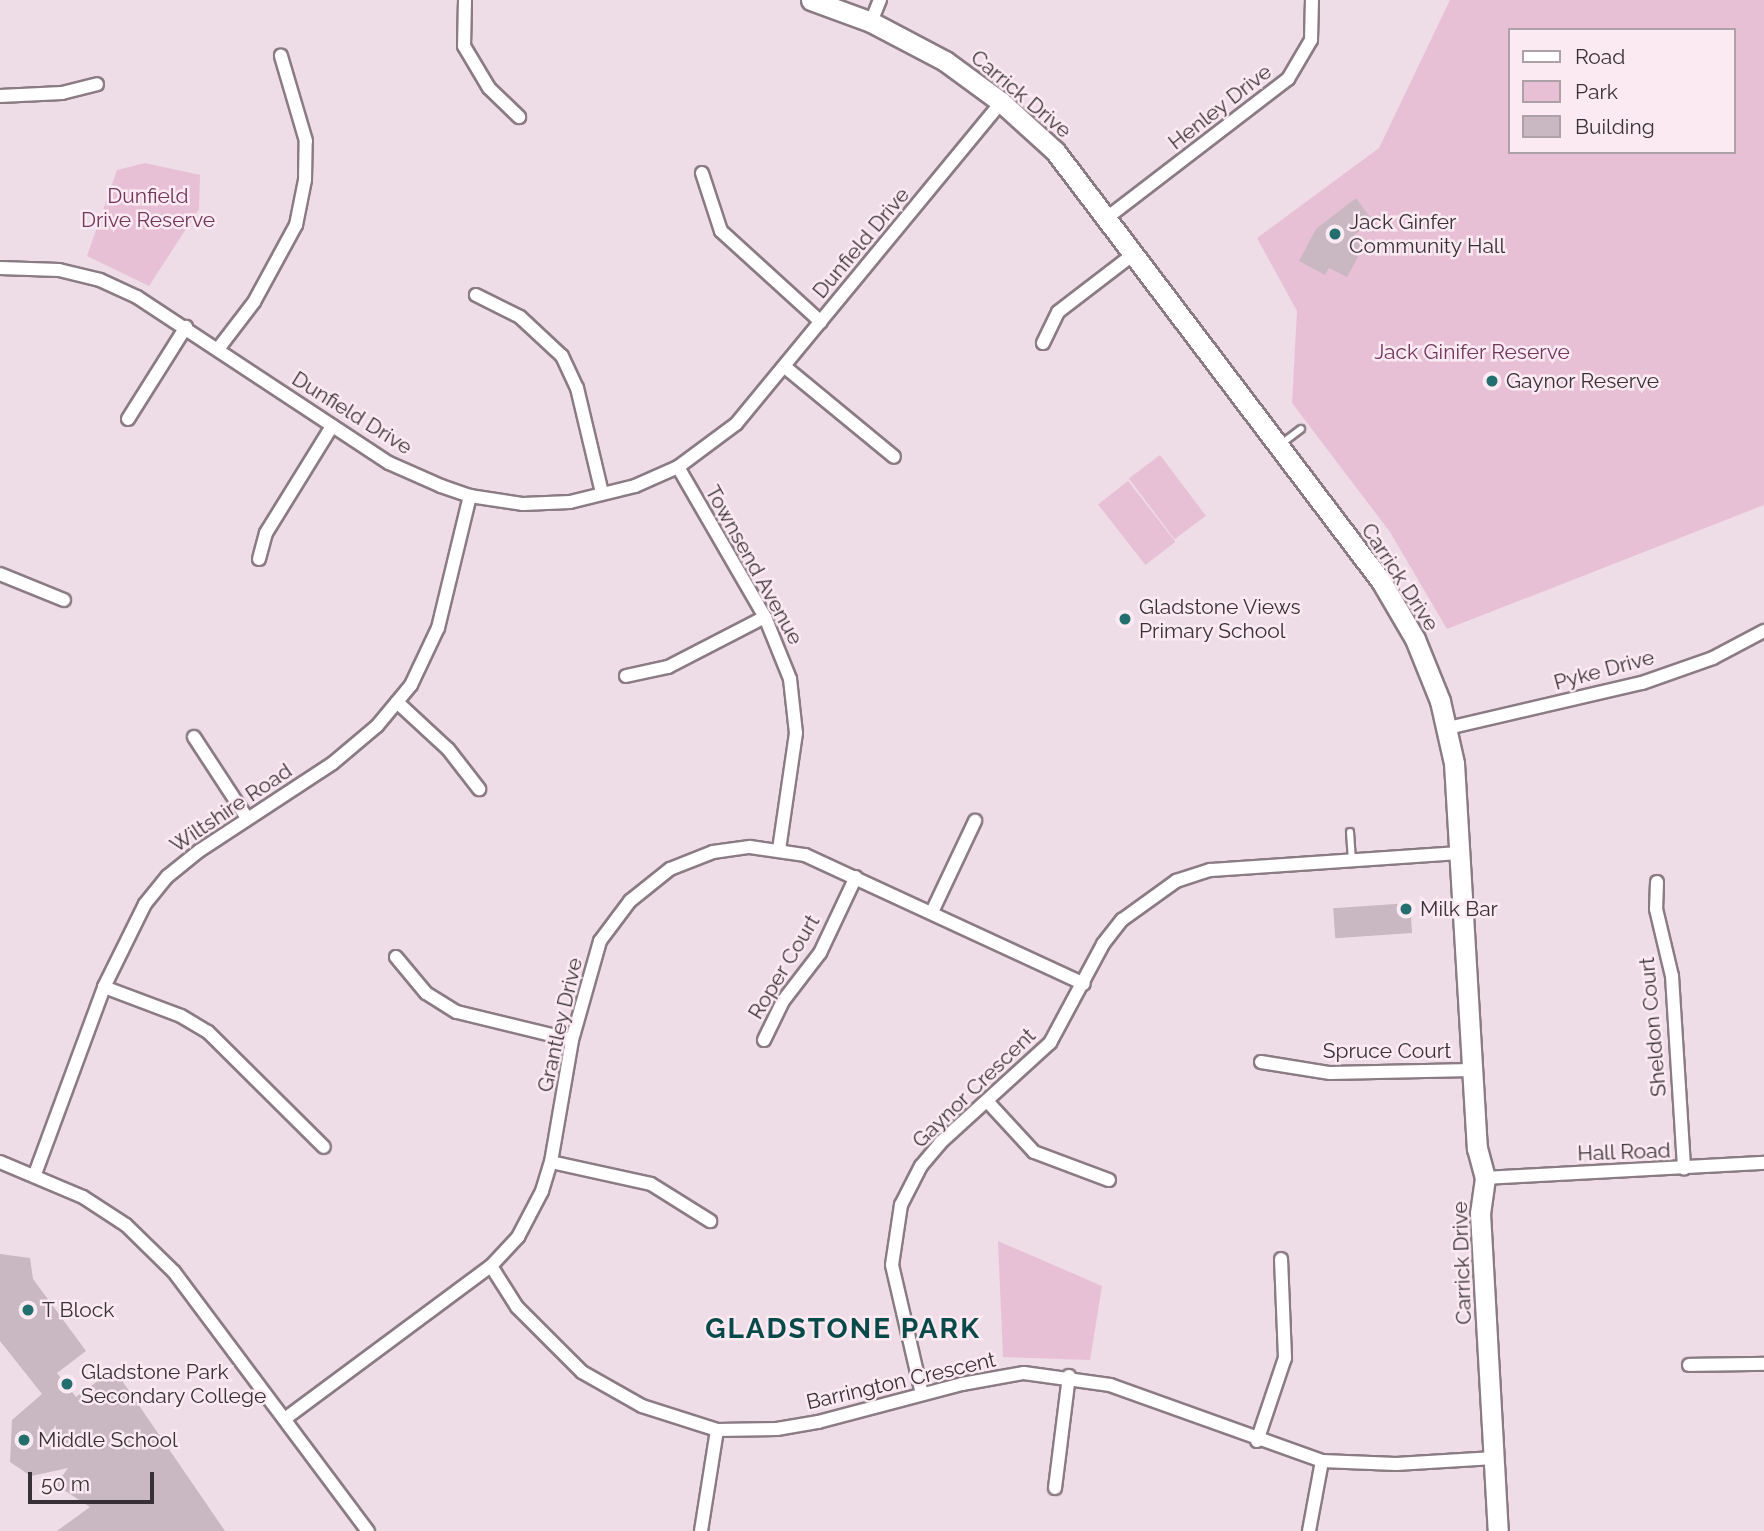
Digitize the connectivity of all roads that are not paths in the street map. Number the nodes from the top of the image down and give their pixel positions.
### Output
1 (465, 0) edge
2 (811, 0) edge
3 (880, 0) edge
4 (1312, 0) edge
5 (871, 22) junction
6 (281, 57) dead end
7 (97, 84) dead end
8 (0, 96) edge
9 (1001, 102) junction
10 (519, 117) dead end
11 (702, 173) dead end
12 (1108, 217) junction
13 (1135, 253) junction
14 (0, 268) edge
15 (475, 295) dead end
16 (821, 322) junction
17 (186, 327) junction
18 (1044, 343) dead end
19 (218, 349) junction
20 (785, 366) junction
21 (128, 419) dead end
22 (332, 426) junction
23 (1301, 429) dead end
24 (1280, 446) junction
25 (894, 457) dead end
26 (678, 467) junction
27 (602, 494) junction
28 (470, 496) junction
29 (258, 559) dead end
30 (0, 574) edge
31 (64, 600) dead end
32 (765, 617) junction
33 (1764, 631) edge
34 (626, 676) dead end
35 (397, 702) junction
36 (1448, 728) junction
37 (194, 737) dead end
38 (479, 789) dead end
39 (247, 818) junction
40 (975, 821) dead end
41 (1350, 832) dead end
42 (779, 850) junction
43 (1460, 853) junction
44 (1352, 859) junction
45 (856, 877) junction
46 (1657, 881) dead end
47 (932, 912) junction
48 (396, 957) dead end
49 (1084, 984) junction
50 (104, 987) junction
51 (572, 1040) junction
52 (764, 1040) dead end
53 (1261, 1062) dead end
54 (1472, 1070) junction
55 (987, 1101) junction
56 (324, 1147) dead end
57 (0, 1162) edge
58 (551, 1162) junction
59 (1764, 1163) edge
60 (1684, 1169) junction
61 (35, 1174) junction
62 (1485, 1178) junction
63 (1109, 1180) dead end
64 (710, 1221) dead end
65 (1281, 1259) dead end
66 (491, 1266) junction
67 (1764, 1364) edge
68 (1689, 1365) dead end
69 (1069, 1377) junction
70 (922, 1394) junction
71 (286, 1418) junction
72 (717, 1430) junction
73 (1257, 1441) junction
74 (1494, 1458) junction
75 (1322, 1461) junction
76 (1055, 1489) dead end
77 (368, 1531) edge
78 (701, 1531) edge
79 (1309, 1531) edge
80 (1498, 1531) edge

1 - 10 street
2 - 5 street, Carrick Drive
3 - 5 street
4 - 12 street, Henley Drive
5 - 9 street, Carrick Drive
6 - 19 street
7 - 8 street
9 - 12 street, Carrick Drive
9 - 16 street, Dunfield Drive
11 - 16 street
12 - 13 street, Carrick Drive
13 - 18 street
13 - 24 street, Carrick Drive
14 - 17 street, Dunfield Drive
15 - 27 street
16 - 20 street, Dunfield Drive
17 - 19 street, Dunfield Drive
17 - 21 street
19 - 22 street, Dunfield Drive
20 - 25 street
20 - 26 street, Dunfield Drive
22 - 28 street, Dunfield Drive
22 - 29 street
23 - 24 lane
24 - 36 street, Carrick Drive
26 - 27 street, Dunfield Drive
26 - 32 street, Townsend Avenue
27 - 28 street, Dunfield Drive
28 - 35 street, Wiltshire Road
30 - 31 street
32 - 34 street
32 - 42 street, Townsend Avenue
33 - 36 street, Pyke Drive
35 - 38 street
35 - 39 street, Wiltshire Road
36 - 43 street, Carrick Drive
37 - 39 street
39 - 50 street, Wiltshire Road
40 - 47 street
41 - 44 lane
42 - 45 street, Grantley Drive
42 - 51 street, Grantley Drive
43 - 44 street, Gaynor Crescent
43 - 54 street, Carrick Drive
44 - 49 street, Gaynor Crescent
45 - 47 street, Grantley Drive
45 - 52 street, Roper Court
46 - 60 street, Sheldon Court
47 - 49 street, Grantley Drive
48 - 51 street
49 - 55 street, Gaynor Crescent
50 - 56 street
50 - 61 street, Wiltshire Road
51 - 58 street, Grantley Drive
53 - 54 street, Spruce Court
54 - 62 street, Carrick Drive
55 - 63 street
55 - 70 street, Gaynor Crescent
57 - 61 street
58 - 64 street
58 - 66 street, Grantley Drive
59 - 60 street, Hall Road
60 - 62 street, Hall Road
61 - 71 street
62 - 74 street, Carrick Drive
65 - 73 street
66 - 71 street, Grantley Drive
66 - 72 street, Barrington Crescent
67 - 68 street
69 - 70 street, Barrington Crescent
69 - 73 street, Barrington Crescent
69 - 76 street
70 - 72 street, Barrington Crescent
71 - 77 street
72 - 78 street
73 - 75 street, Barrington Crescent
74 - 75 street, Barrington Crescent
74 - 80 street, Carrick Drive
75 - 79 street

